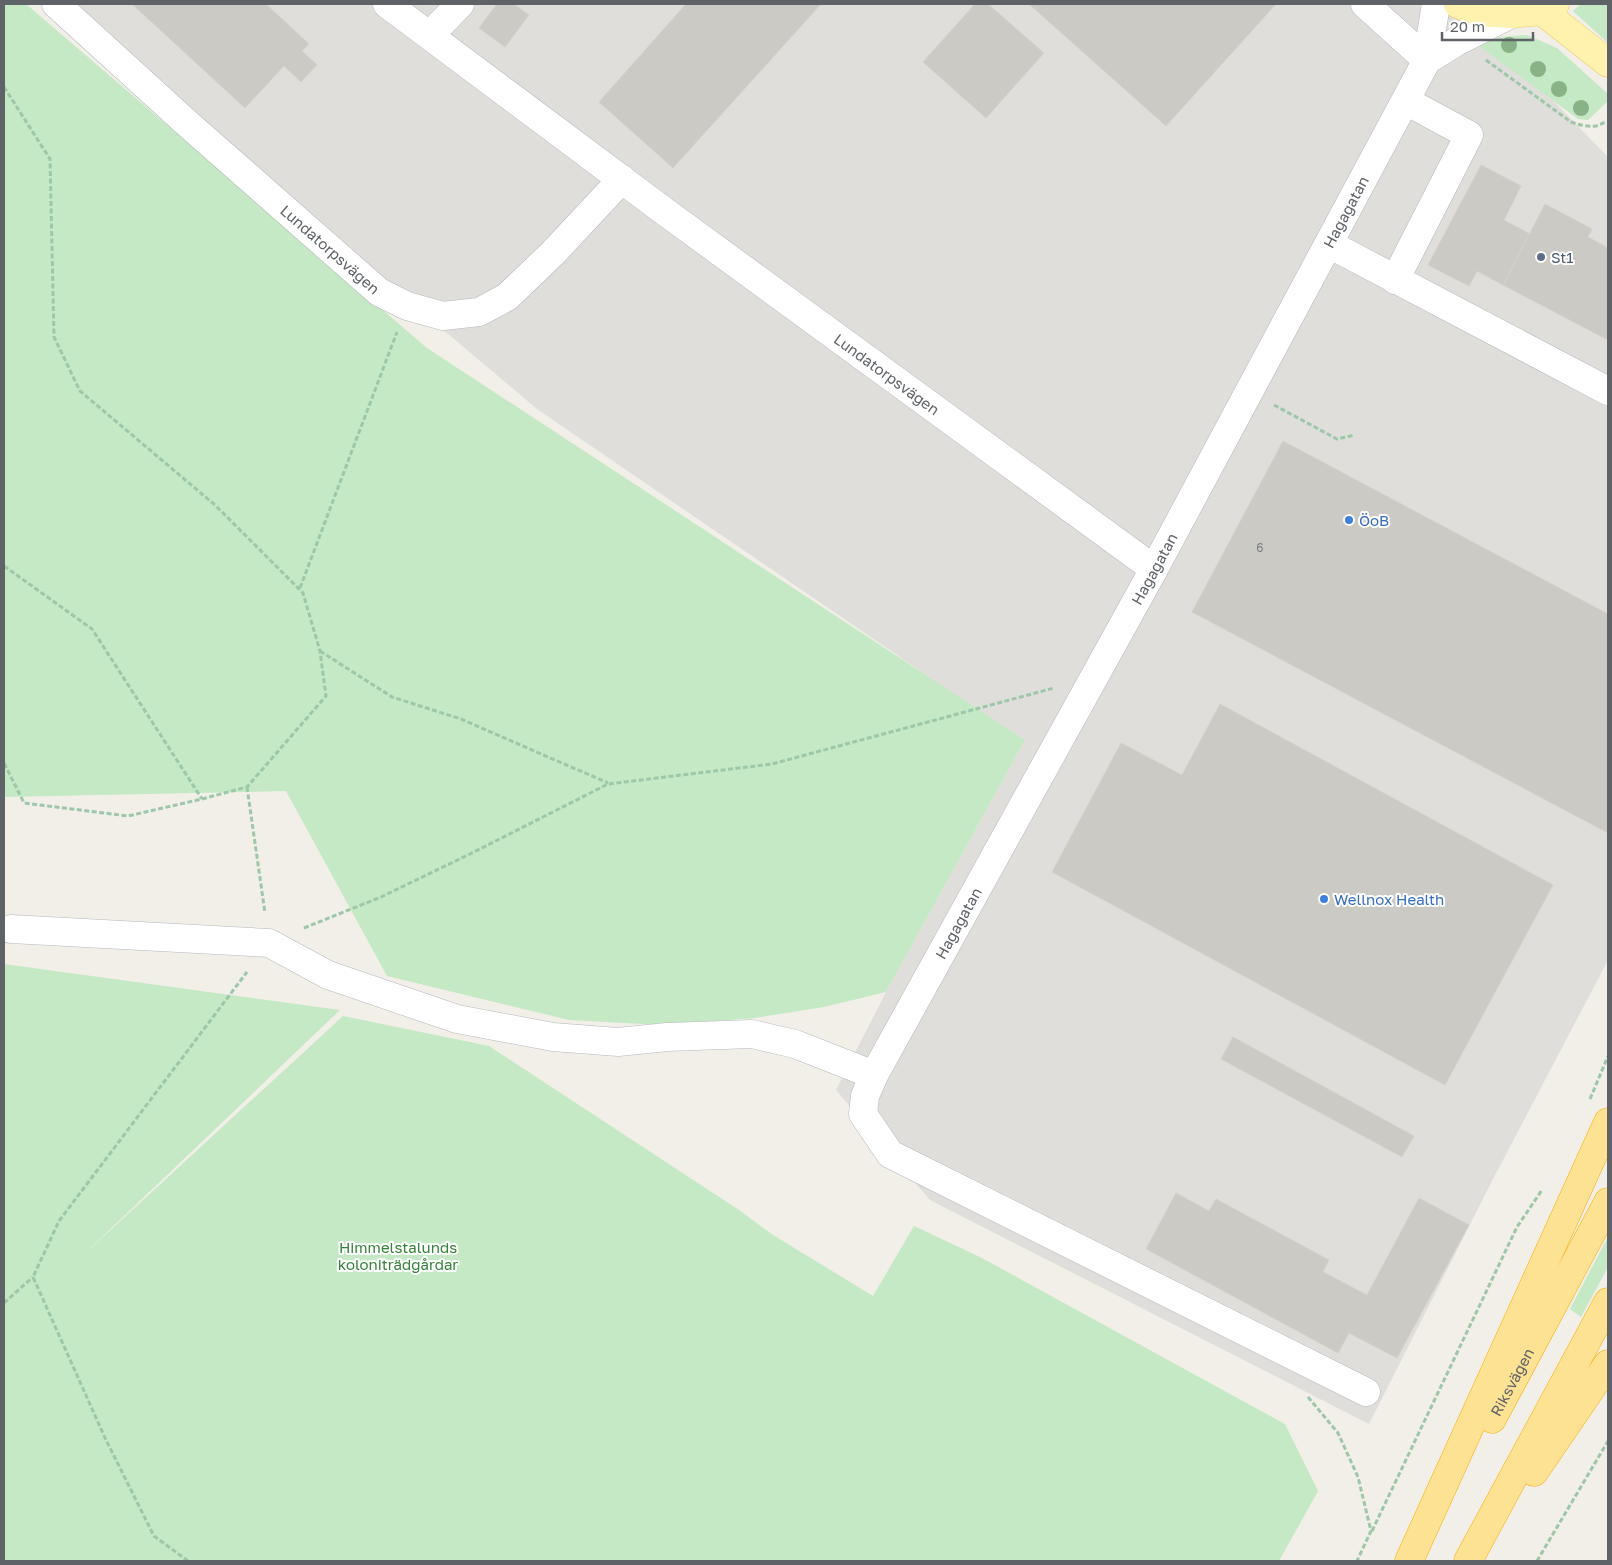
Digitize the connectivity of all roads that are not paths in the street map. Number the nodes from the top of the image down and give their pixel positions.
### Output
1 (56, 4) edge
2 (388, 4) edge
3 (460, 4) edge
4 (1365, 4) edge
5 (1436, 4) edge
6 (1458, 4) edge
7 (1535, 8) edge
8 (430, 35) junction
9 (1428, 60) junction
10 (1608, 63) edge
11 (1406, 101) junction
12 (622, 179) junction
13 (1329, 244) junction
14 (1395, 280) junction
15 (1608, 390) edge
16 (1154, 569) junction
17 (11, 929) dead end
18 (874, 1075) junction
19 (1608, 1122) edge
20 (1608, 1202) edge
21 (1608, 1302) edge
22 (1608, 1364) edge
23 (1366, 1392) dead end
24 (1409, 1561) edge
25 (1416, 1561) edge
26 (1470, 1561) edge

1 - 12 street, Lundatorpsvägen
2 - 8 street, Lundatorpsvägen
3 - 8 street
4 - 9 street
5 - 9 street, Hagagatan
6 - 7 main road
7 - 9 street, Hagagatan
7 - 10 main road
8 - 12 street, Lundatorpsvägen
9 - 11 street, Hagagatan
11 - 13 street, Hagagatan
11 - 14 street
12 - 16 street, Lundatorpsvägen
13 - 14 street
13 - 16 street, Hagagatan
14 - 15 street
16 - 18 street, Hagagatan
17 - 18 street
18 - 23 street, Hagagatan
19 - 24 highway
20 - 25 highway, Riksvägen
21 - 26 highway
22 - 26 highway

